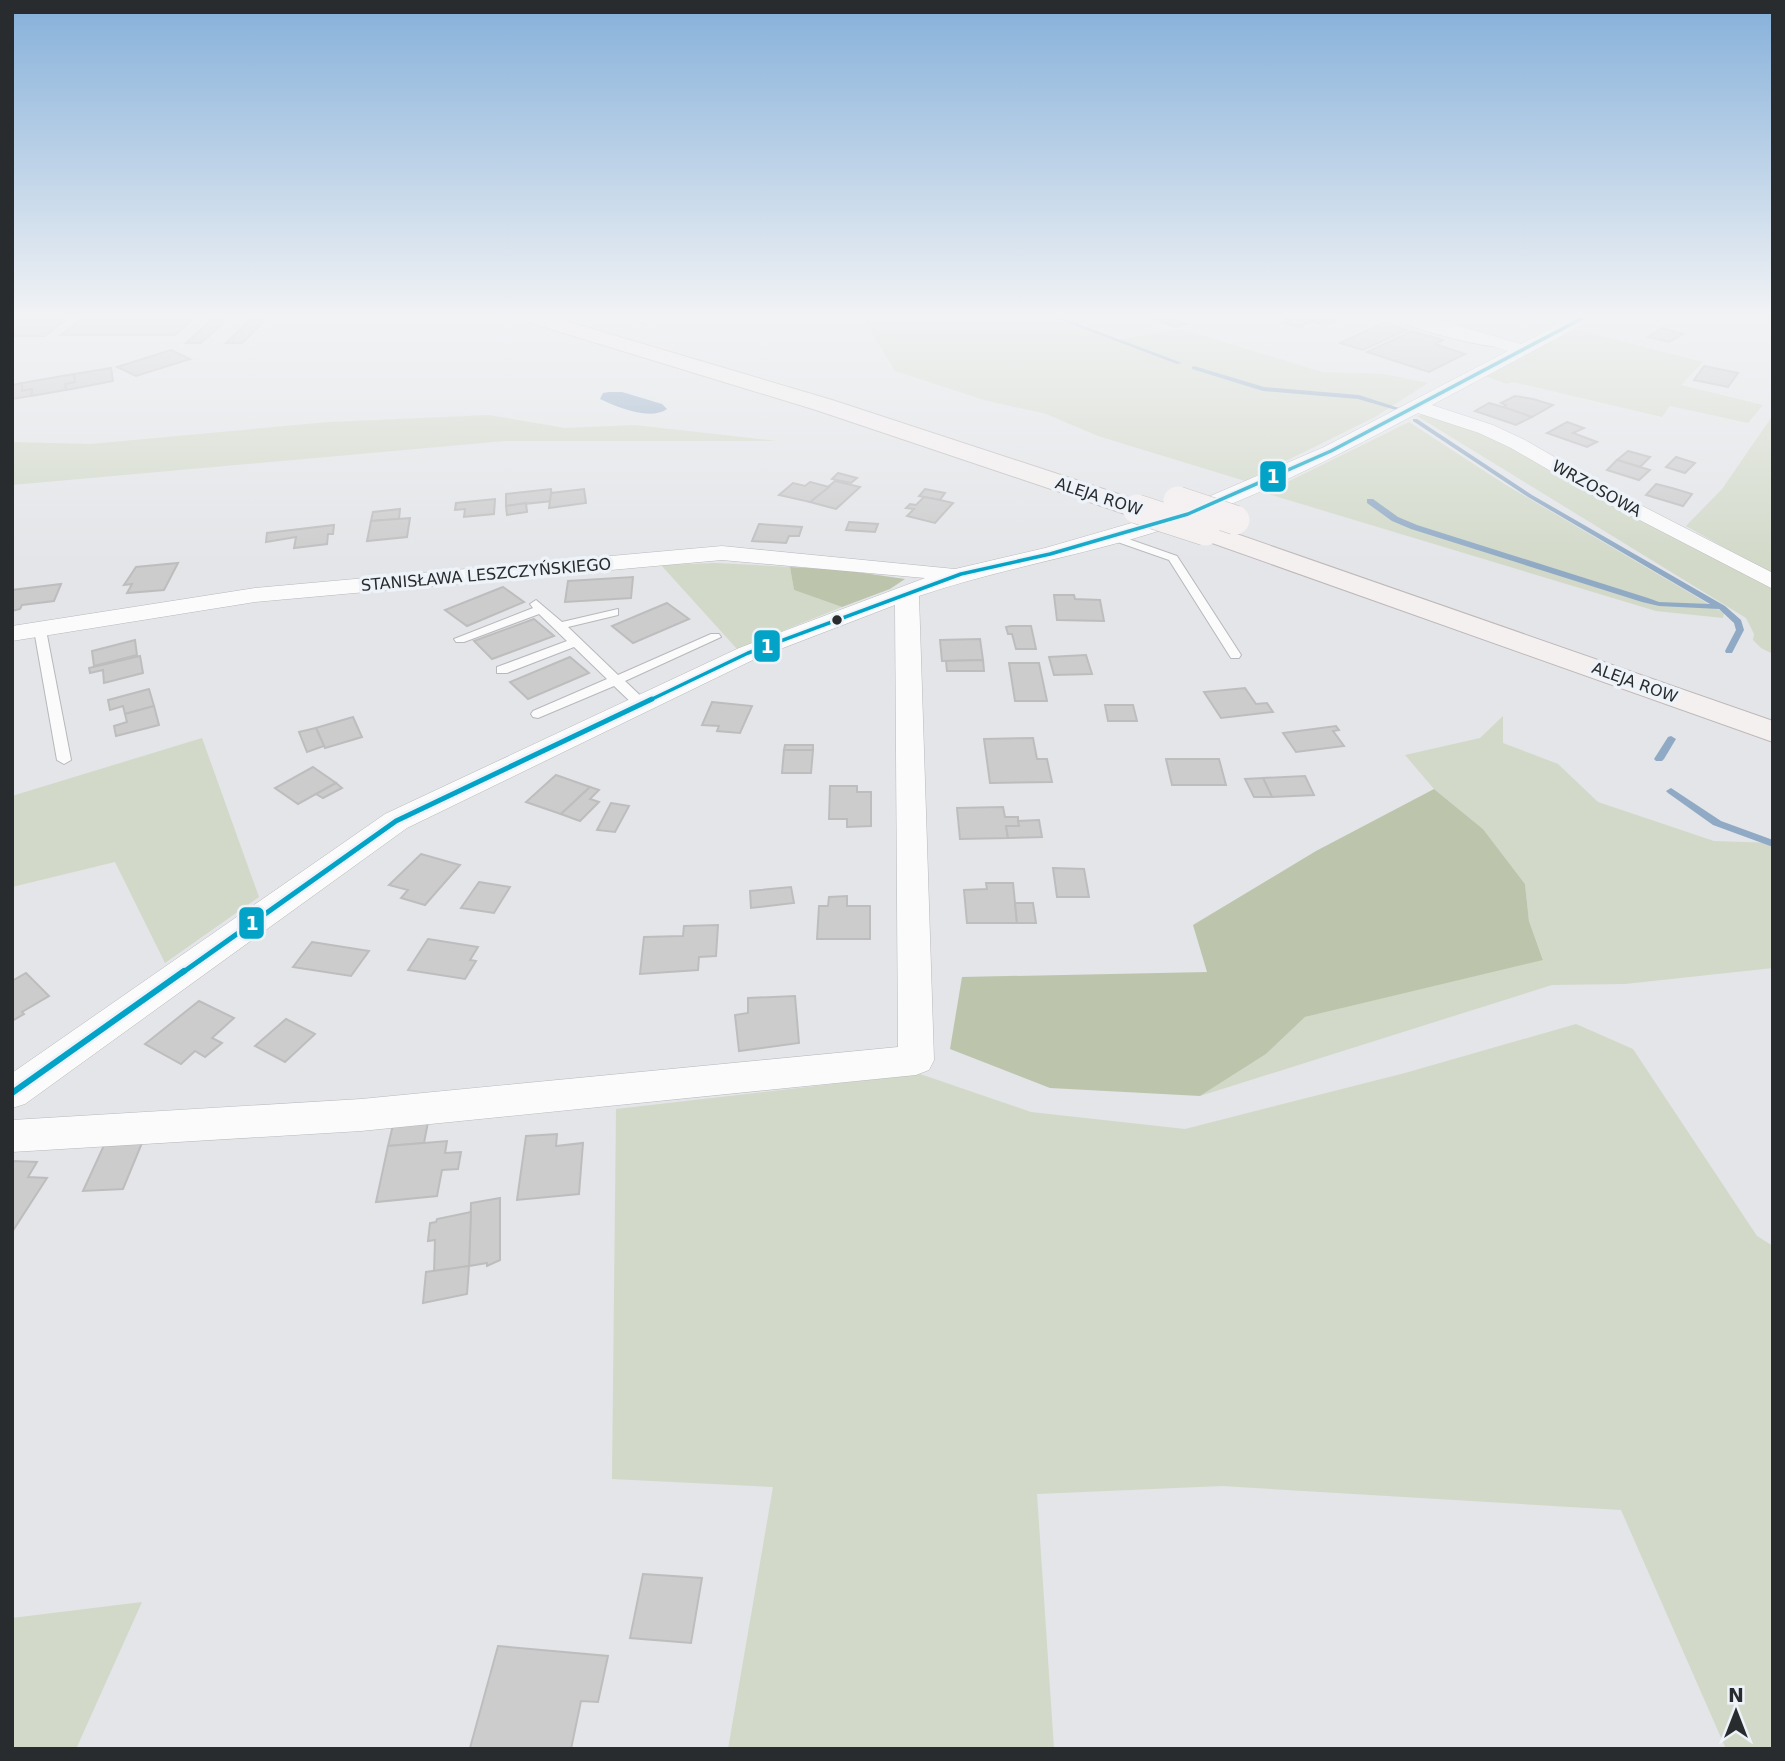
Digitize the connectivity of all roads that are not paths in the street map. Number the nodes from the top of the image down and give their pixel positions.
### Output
1 (811, 401) edge
2 (857, 401) edge
3 (1424, 401) edge
4 (1416, 406) junction
5 (1113, 537) junction
6 (961, 575) junction
7 (1773, 582) edge
8 (906, 592) junction
9 (614, 612) dead end
10 (559, 626) junction
11 (40, 629) junction
12 (12, 634) edge
13 (715, 637) dead end
14 (460, 639) dead end
15 (575, 642) junction
16 (1235, 654) dead end
17 (502, 670) dead end
18 (615, 680) junction
19 (640, 704) junction
20 (1773, 705) edge
21 (538, 714) dead end
22 (1773, 732) edge
23 (64, 760) dead end
24 (12, 1093) edge
25 (12, 1136) edge

1 - 22 main road, ALEJA ROW, bridge
2 - 20 main road, ALEJA ROW, bridge
3 - 4 street
4 - 5 street
4 - 7 street, WRZOSOWA
5 - 6 street
5 - 16 lane
6 - 8 street
6 - 11 street, STANISŁAWA LESZCZYŃSKIEGO
8 - 19 street
8 - 25 street
9 - 10 lane
10 - 14 lane
10 - 15 lane
11 - 12 street, STANISŁAWA LESZCZYŃSKIEGO
11 - 23 lane
13 - 18 lane
15 - 17 lane
15 - 18 lane
18 - 19 lane
18 - 21 lane
19 - 24 street

